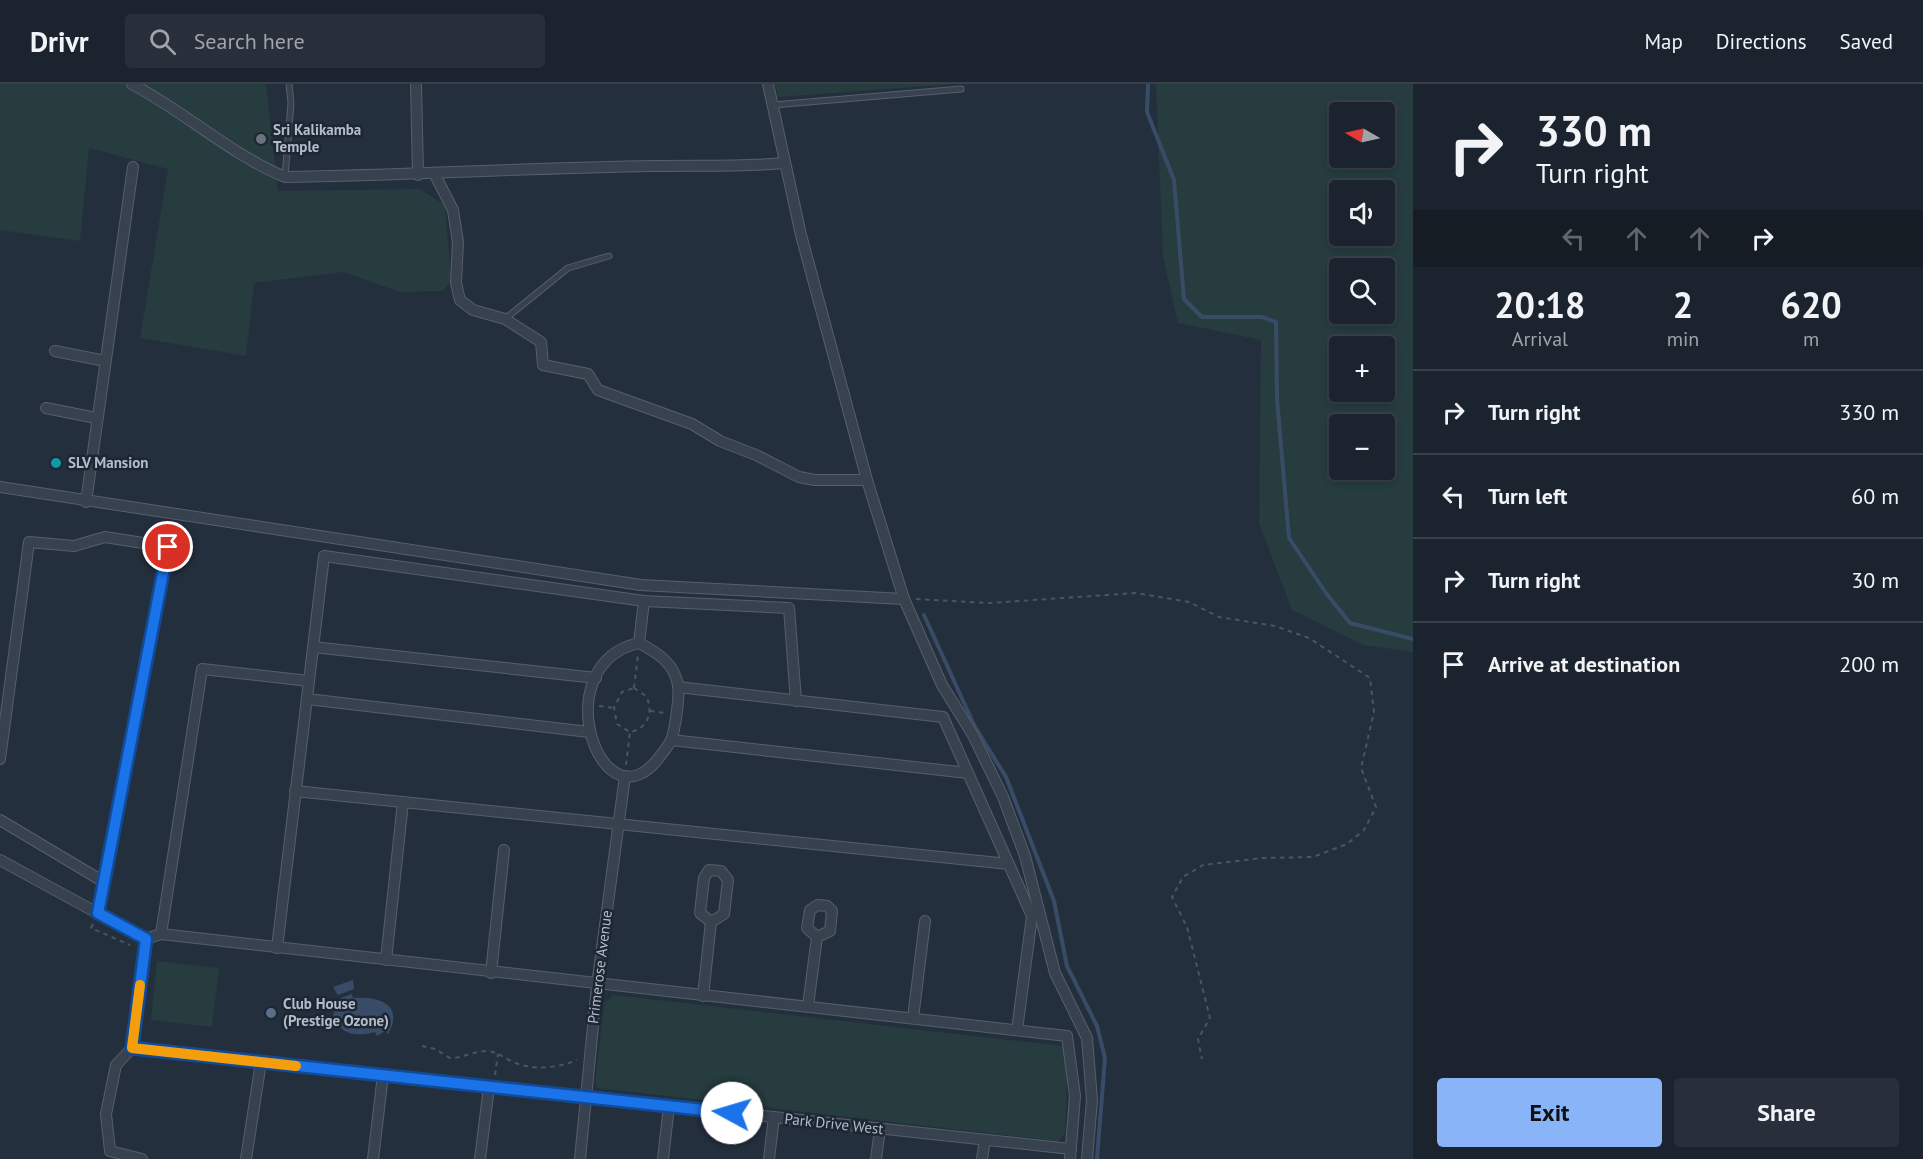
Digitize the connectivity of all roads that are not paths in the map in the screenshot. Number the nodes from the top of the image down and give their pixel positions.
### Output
1 (132, 84) edge
2 (289, 84) edge
3 (416, 84) edge
4 (768, 84) edge
5 (961, 89) dead end
6 (773, 105) junction
7 (785, 163) junction
8 (133, 167) dead end
9 (418, 175) junction
10 (435, 175) junction
11 (285, 177) junction
12 (609, 256) dead end
13 (505, 320) junction
14 (55, 351) dead end
15 (105, 360) junction
16 (45, 408) dead end
17 (96, 418) junction
18 (867, 480) junction
19 (0, 487) edge
20 (86, 502) junction
21 (904, 599) junction
22 (644, 601) junction
23 (639, 643) junction
24 (313, 647) junction
25 (596, 678) junction
26 (309, 681) junction
27 (678, 687) junction
28 (307, 699) junction
29 (796, 701) junction
30 (589, 732) junction
31 (671, 740) junction
32 (0, 759) edge
33 (628, 771) junction
34 (968, 773) junction
35 (295, 791) junction
36 (403, 802) junction
37 (0, 820) edge
38 (618, 825) junction
39 (504, 850) dead end
40 (0, 860) edge
41 (1009, 864) junction
42 (104, 882) junction
43 (98, 913) junction
44 (925, 921) dead end
45 (711, 922) junction
46 (161, 934) junction
47 (817, 937) dead end
48 (146, 939) junction
49 (277, 948) junction
50 (386, 960) junction
51 (491, 973) junction
52 (597, 985) junction
53 (704, 996) junction
54 (808, 1006) junction
55 (914, 1018) junction
56 (1017, 1030) junction
57 (132, 1048) junction
58 (261, 1062) junction
59 (383, 1075) junction
60 (491, 1087) junction
61 (586, 1097) junction
62 (669, 1106) junction
63 (774, 1118) junction
64 (880, 1129) junction
65 (984, 1140) junction
66 (1070, 1154) edge
67 (142, 1159) edge
68 (246, 1159) edge
69 (373, 1159) edge
70 (480, 1159) edge
71 (580, 1159) edge
72 (663, 1159) edge
73 (769, 1159) edge
74 (876, 1159) edge
75 (982, 1159) edge
76 (1087, 1159) edge

1 - 11 street
2 - 11 lane
3 - 9 street
4 - 6 street
5 - 6 lane
6 - 7 street
7 - 10 street
7 - 18 street
8 - 15 street
9 - 10 street
9 - 11 street
10 - 13 street
12 - 13 lane
13 - 18 street
14 - 15 street
15 - 17 street
16 - 17 street
17 - 20 street
18 - 21 street
19 - 20 street
20 - 21 street
21 - 76 street
22 - 23 street
22 - 24 street
22 - 29 street
23 - 25 street
23 - 27 street
24 - 25 street
24 - 26 street
25 - 30 street
26 - 28 street
26 - 46 street
27 - 29 street
27 - 31 street
28 - 30 street
28 - 35 street
29 - 34 street
30 - 33 street
31 - 33 street
31 - 34 street
32 - 42 street
33 - 38 street, Primerose Avenue
34 - 41 street
35 - 36 street
35 - 49 street
36 - 38 street
36 - 50 street
37 - 42 street
38 - 41 street
38 - 52 street, Primerose Avenue
39 - 51 street
40 - 43 street
41 - 56 street
42 - 43 street
43 - 48 street
44 - 55 street
45 - 45 street
45 - 53 street
46 - 48 street
46 - 49 street
47 - 54 street
48 - 57 street
49 - 50 street
50 - 51 street
51 - 52 street
52 - 53 street
52 - 61 street, Primerose Avenue
53 - 54 street
54 - 55 street
55 - 56 street
56 - 66 street
57 - 58 street, Park Drive West
57 - 67 street
58 - 59 street, Park Drive West
58 - 68 street
59 - 60 street, Park Drive West
59 - 69 street
60 - 61 street, Park Drive West
60 - 70 street
61 - 62 street, Park Drive West
61 - 71 street, Primerose Avenue
62 - 63 street, Park Drive West
62 - 72 street
63 - 64 street, Park Drive West
63 - 73 street
64 - 65 street, Park Drive West
64 - 74 street
65 - 66 street, Park Drive West
65 - 75 street

